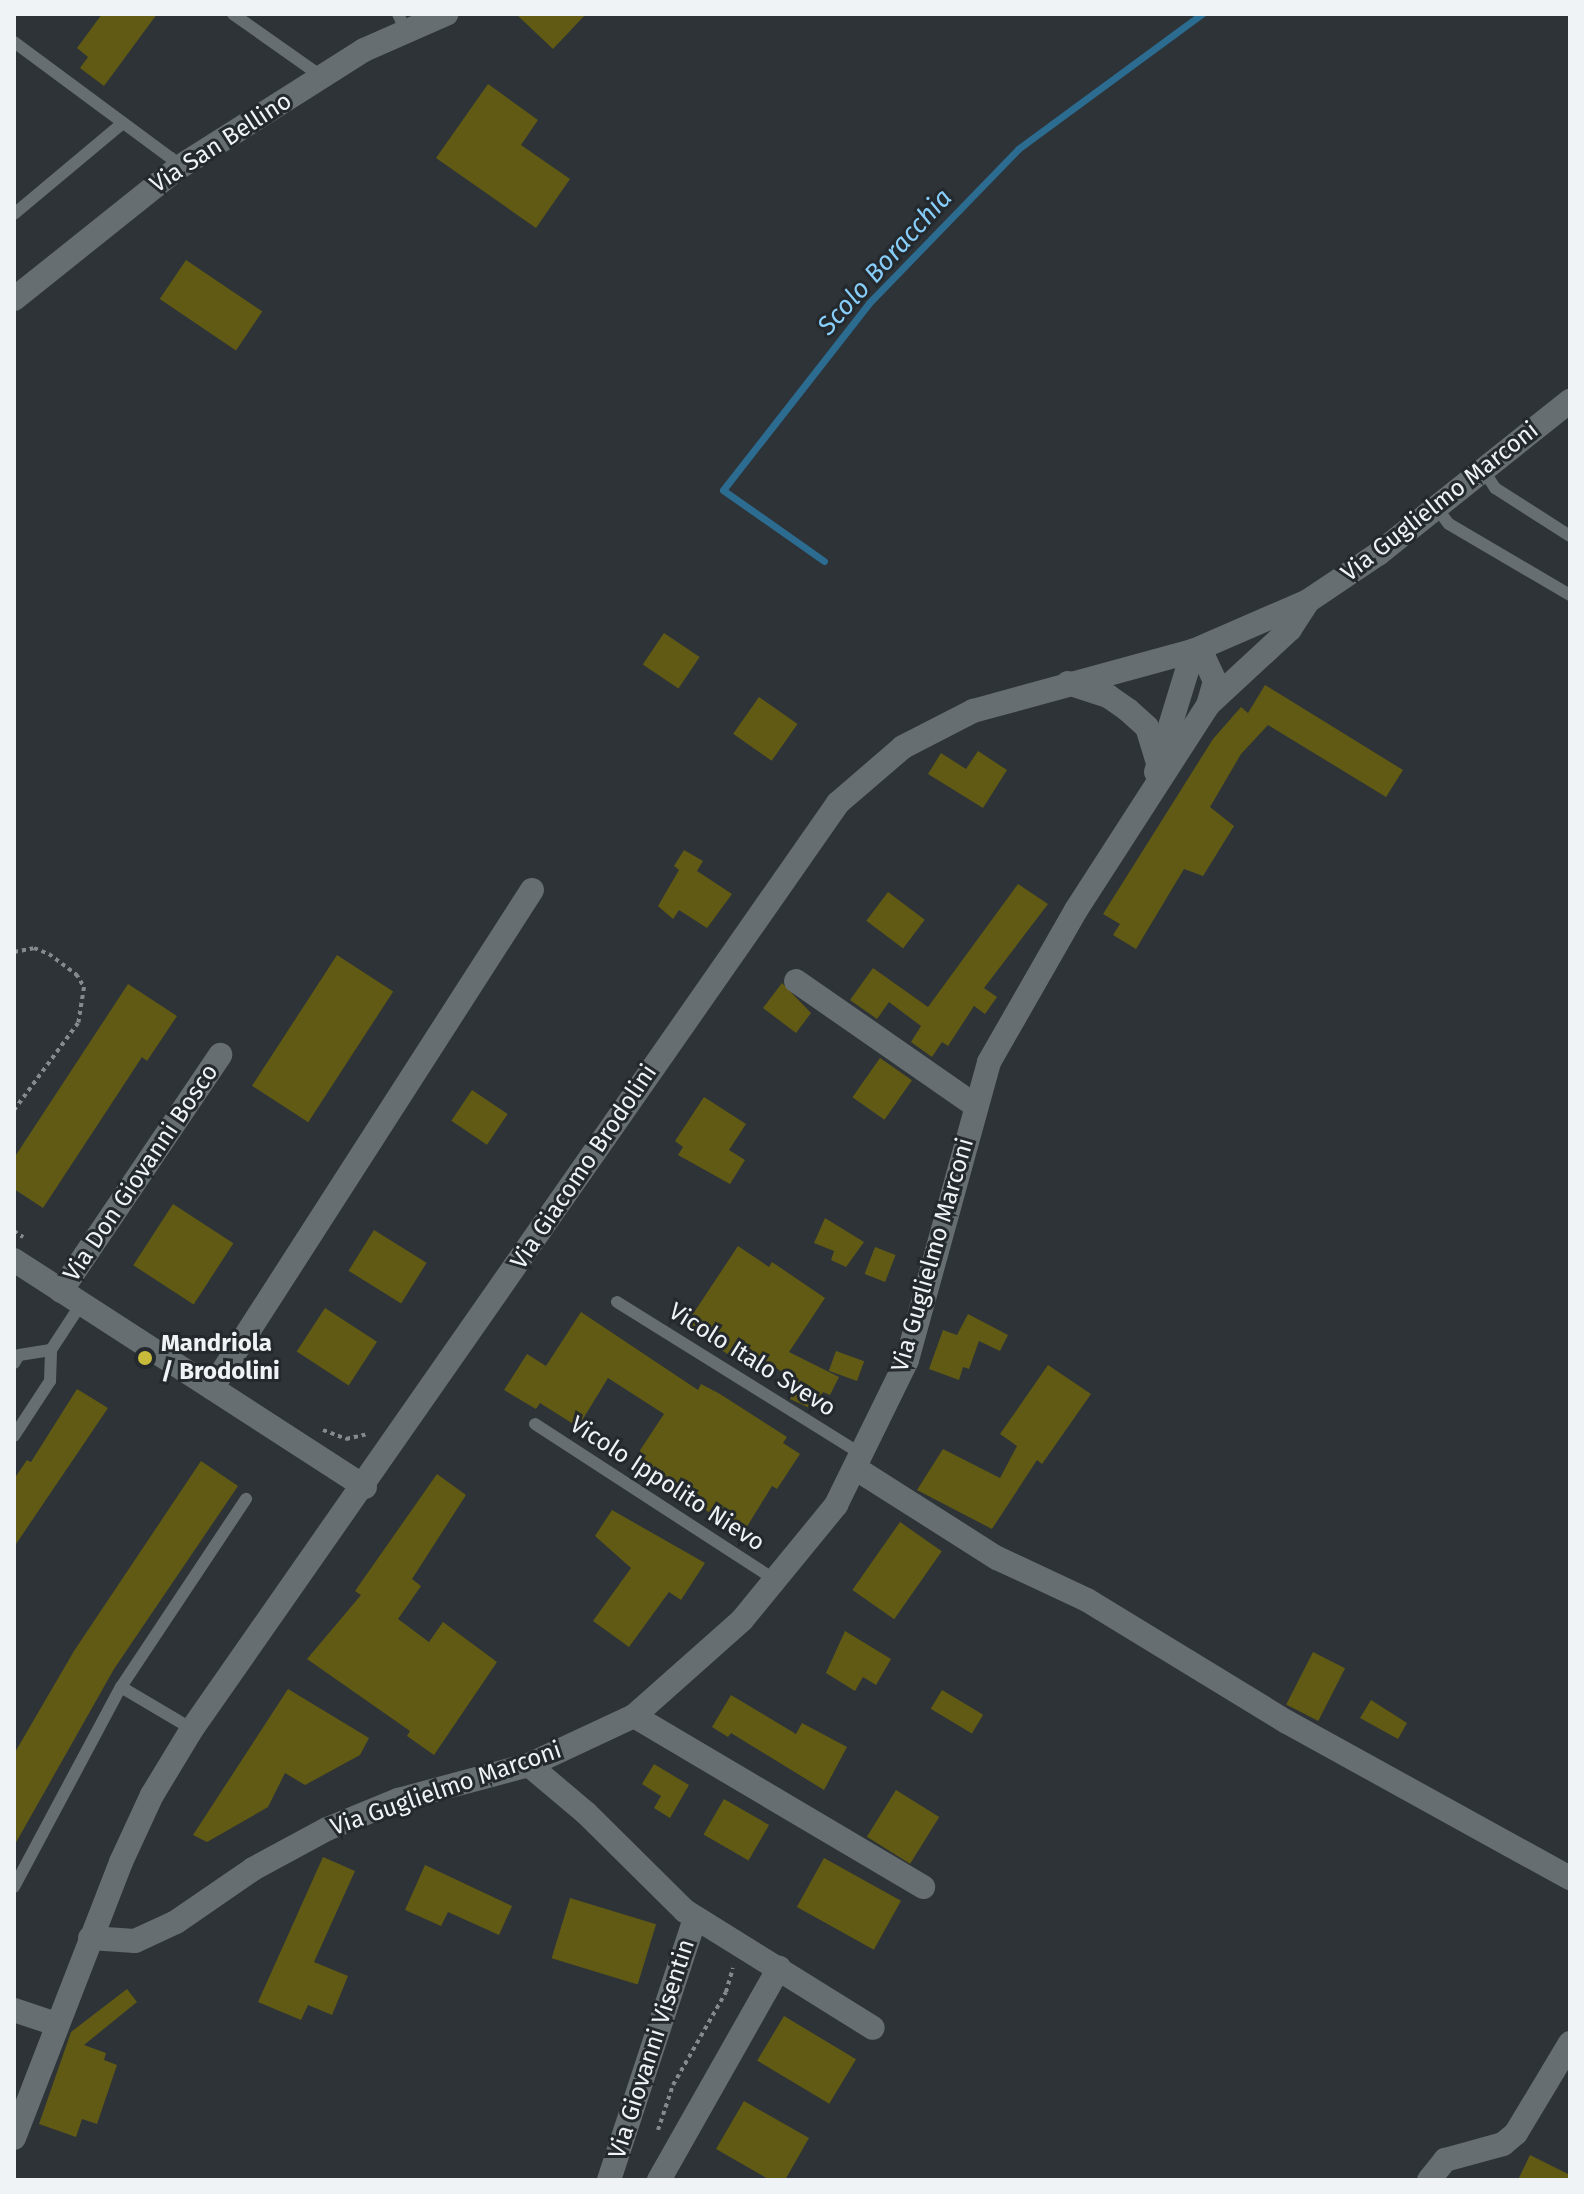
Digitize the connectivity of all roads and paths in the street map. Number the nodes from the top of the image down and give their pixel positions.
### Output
1 (233, 14) edge
2 (446, 14) edge
3 (402, 22) edge
4 (14, 42) edge
5 (319, 80) junction
6 (123, 123) junction
7 (178, 168) junction
8 (14, 214) edge
9 (14, 299) edge
10 (1570, 401) edge
11 (1483, 470) junction
12 (1436, 507) junction
13 (1570, 536) edge
14 (1570, 595) edge
15 (1308, 601) junction
16 (1196, 650) junction
17 (1068, 683) junction
18 (1208, 705) junction
19 (1158, 762) junction
20 (1151, 794) junction
21 (532, 890) dead end
22 (14, 952) edge
23 (796, 981) dead end
24 (220, 1055) dead end
25 (976, 1106) junction
26 (14, 1110) edge
27 (14, 1260) edge
28 (71, 1297) junction
29 (617, 1302) dead end
30 (51, 1350) junction
31 (14, 1363) edge
32 (212, 1388) junction
33 (535, 1424) dead end
34 (319, 1428) dead end
35 (373, 1430) dead end
36 (14, 1436) edge
37 (859, 1462) junction
38 (365, 1487) junction
39 (246, 1499) dead end
40 (775, 1580) junction
41 (121, 1687) junction
42 (634, 1716) junction
43 (192, 1729) junction
44 (529, 1765) junction
45 (1570, 1878) edge
46 (14, 1887) edge
47 (923, 1887) dead end
48 (695, 1918) junction
49 (90, 1938) junction
50 (734, 1960) dead end
51 (779, 1968) junction
52 (14, 2010) edge
53 (56, 2024) junction
54 (873, 2028) dead end
55 (1570, 2043) edge
56 (14, 2138) edge
57 (656, 2138) dead end
58 (609, 2180) edge
59 (659, 2180) edge
60 (1429, 2180) edge

1 - 5 lane
2 - 3 street, Via San Bellino
3 - 5 street, Via San Bellino
4 - 6 lane
5 - 7 street, Via San Bellino
6 - 7 lane
6 - 8 lane
7 - 9 street, Via San Bellino
10 - 11 street, Via Guglielmo Marconi
11 - 12 street, Via Guglielmo Marconi
11 - 13 lane
12 - 14 lane
12 - 15 street, Via Guglielmo Marconi
15 - 16 street, Via Guglielmo Marconi
15 - 18 street, Via Guglielmo Marconi
16 - 17 street, Via Giacomo Brodolini
16 - 18 street
16 - 19 street, Via Guglielmo Marconi
17 - 19 street
17 - 38 street, Via Giacomo Brodolini
18 - 20 street, Via Guglielmo Marconi
19 - 20 street, Via Guglielmo Marconi
20 - 25 street, Via Guglielmo Marconi
21 - 32 street
22 - 26 path
23 - 25 street
24 - 28 street, Via Don Giovanni Bosco
25 - 37 street, Via Guglielmo Marconi
27 - 28 street, Via Don Giovanni Bosco
28 - 30 lane, Via Don Giovanni Bosco
28 - 32 street, Via Don Giovanni Bosco
29 - 37 lane, Vicolo Italo Svevo
30 - 31 lane
30 - 36 lane, Via Don Giovanni Bosco
32 - 38 street, Via Don Giovanni Bosco
33 - 40 lane, Vicolo Ippolito Nievo
34 - 35 path
37 - 40 street, Via Guglielmo Marconi
37 - 45 street
38 - 43 street, Via Giacomo Brodolini
39 - 41 lane
40 - 42 street, Via Guglielmo Marconi
41 - 43 lane
41 - 46 lane
42 - 44 street, Via Guglielmo Marconi
42 - 47 street
43 - 49 street, Via Giacomo Brodolini
44 - 48 street, Via Giovanni Visentin
44 - 49 street, Via Guglielmo Marconi
48 - 51 street, Via Giovanni Visentin
48 - 58 street, Via Giovanni Visentin
49 - 53 street
50 - 57 path
51 - 54 street, Via Giovanni Visentin
51 - 59 street, Via Giovanni Visentin
52 - 53 street
53 - 56 street
55 - 60 street

